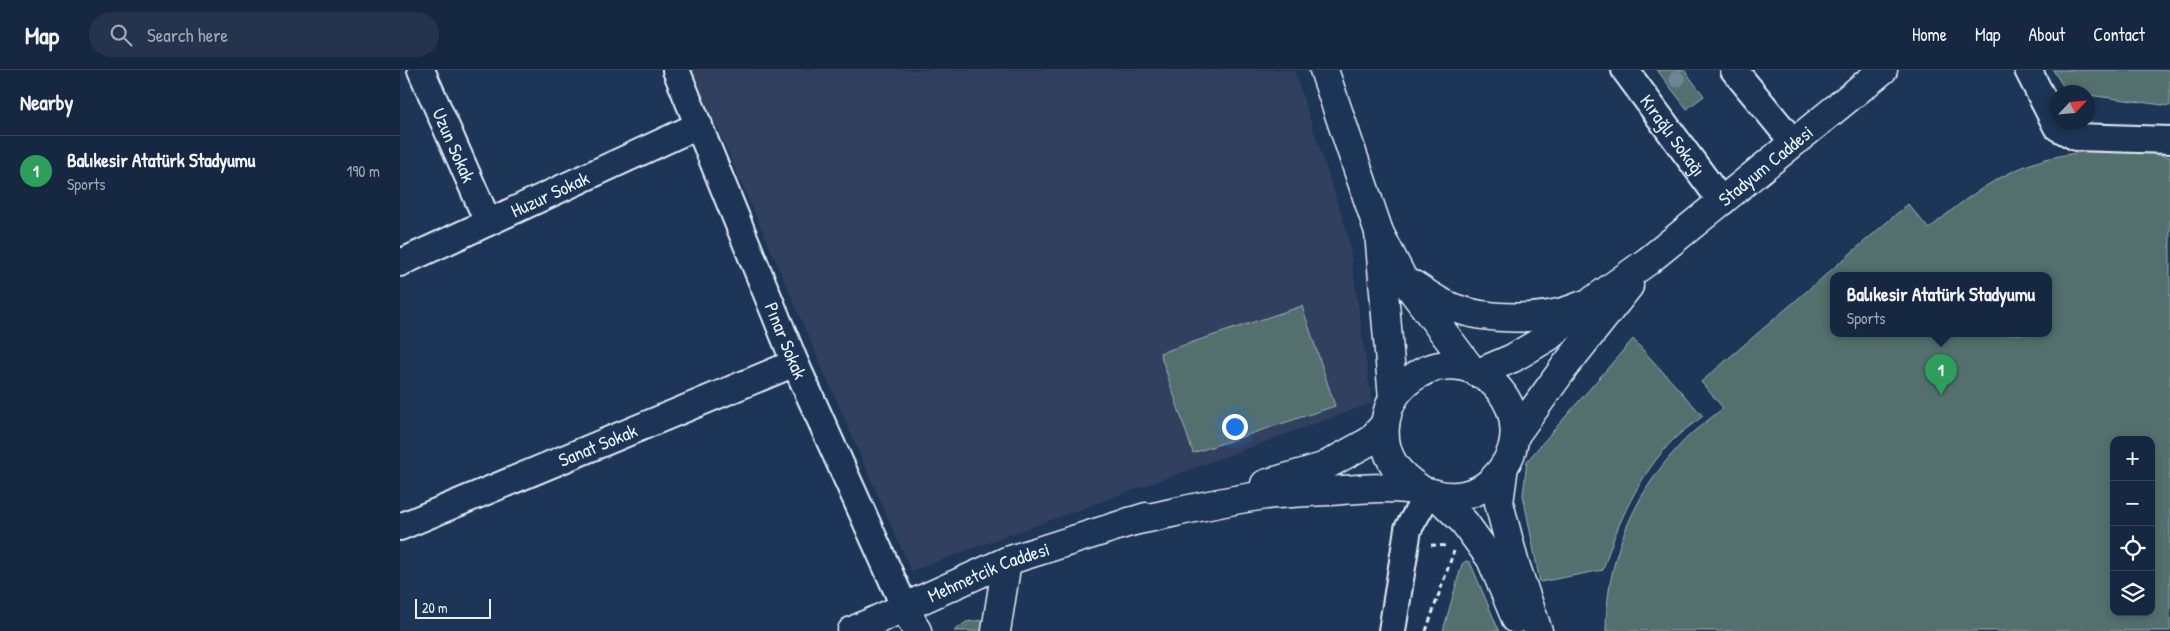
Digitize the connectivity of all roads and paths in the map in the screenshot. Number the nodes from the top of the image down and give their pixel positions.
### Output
1 (421, 70) edge
2 (676, 70) edge
3 (1324, 70) edge
4 (1625, 70) edge
5 (1734, 70) edge
6 (1883, 70) edge
7 (2028, 70) edge
8 (700, 126) junction
9 (2170, 140) edge
10 (1793, 142) junction
11 (1722, 202) junction
12 (488, 222) junction
13 (1379, 232) junction
14 (1648, 261) junction
15 (400, 263) edge
16 (1402, 277) junction
17 (1595, 299) junction
18 (795, 363) junction
19 (1475, 371) junction
20 (1389, 411) junction
21 (1516, 434) junction
22 (1504, 466) junction
23 (1429, 492) junction
24 (1129, 522) junction
25 (400, 527) edge
26 (1475, 537) junction
27 (1007, 561) junction
28 (911, 619) edge
29 (852, 631) edge
30 (996, 631) edge
31 (1392, 631) edge
32 (1426, 631) edge
33 (1521, 631) edge
34 (1538, 631) edge

1 - 12 street, Uzun Sokak
2 - 8 street, Pınar Sokak
3 - 13 main road
4 - 11 street, Kırağlı Sokağı
5 - 10 street
6 - 10 main road, Stadyum Caddesi
7 - 9 street
8 - 12 street, Huzur Sokak
8 - 18 street, Pınar Sokak
10 - 11 main road, Stadyum Caddesi
11 - 14 main road, Stadyum Caddesi
12 - 15 street, Huzur Sokak
13 - 16 main road
13 - 20 main road
14 - 17 main road
14 - 21 main road
16 - 17 main road
16 - 19 main road
17 - 19 main road
18 - 25 street, Sanat Sokak
18 - 28 street, Pınar Sokak
19 - 20 main road
19 - 21 main road
20 - 23 main road
20 - 24 main road
21 - 22 main road
22 - 23 main road
22 - 34 main road
23 - 24 main road
23 - 26 main road
23 - 31 street
24 - 27 main road, Mehmetcik Caddesi
26 - 32 path
26 - 33 main road
27 - 28 main road, Mehmetcik Caddesi
27 - 30 main road
28 - 29 main road, Mehmetcik Caddesi

